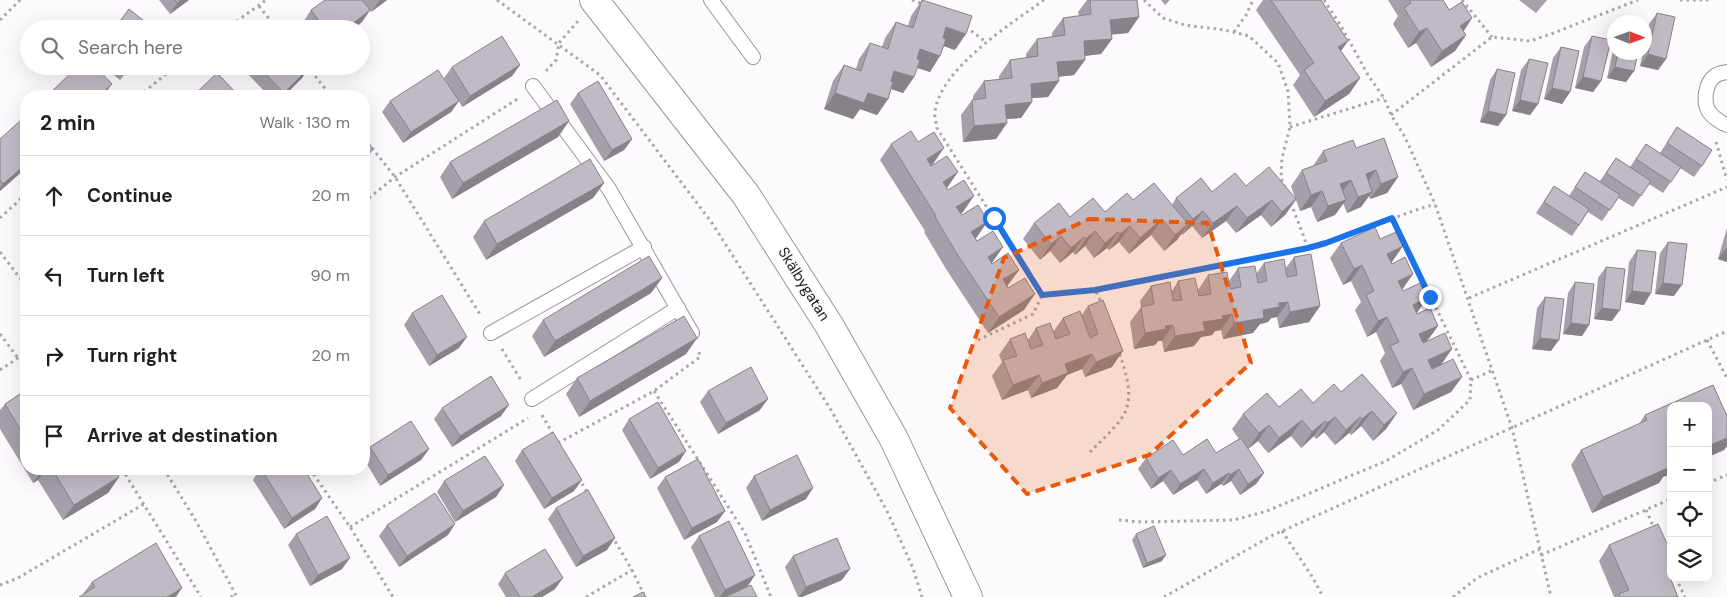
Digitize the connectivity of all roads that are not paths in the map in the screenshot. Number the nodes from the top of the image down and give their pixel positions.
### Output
1 (594, 0) edge
2 (711, 0) edge
3 (754, 57) dead end
4 (1727, 72) edge
5 (533, 86) road end
6 (1724, 124) edge
7 (644, 247) junction
8 (678, 308) junction
9 (492, 333) road end
10 (692, 334) edge
11 (532, 399) road end
12 (968, 597) edge

1 - 12 street, Skälbygatan
2 - 3 lane
4 - 6 lane
5 - 7 lane
7 - 8 lane
7 - 9 lane
8 - 10 lane
8 - 11 lane

